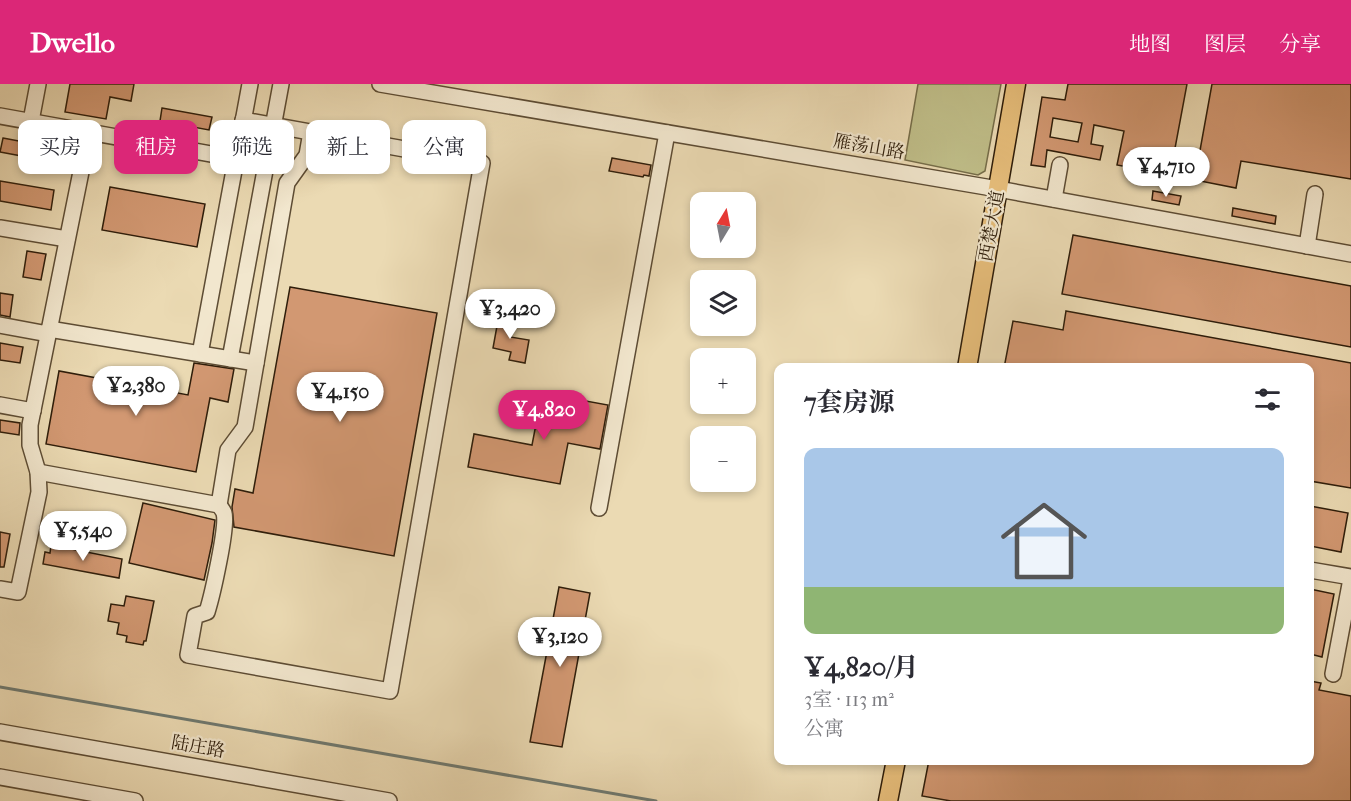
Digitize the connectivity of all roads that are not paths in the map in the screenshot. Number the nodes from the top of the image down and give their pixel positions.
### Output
1 (38, 84) edge
2 (250, 84) edge
3 (281, 84) edge
4 (380, 84) edge
5 (1016, 84) edge
6 (0, 116) edge
7 (21, 120) edge
8 (31, 120) edge
9 (243, 120) edge
10 (274, 120) edge
11 (667, 133) junction
12 (102, 134) edge
13 (390, 146) edge
14 (210, 154) edge
15 (306, 156) edge
16 (1060, 165) dead end
17 (81, 174) edge
18 (233, 174) edge
19 (264, 174) edge
20 (998, 189) junction
21 (1315, 194) dead end
22 (1054, 199) junction
23 (0, 228) edge
24 (68, 239) junction
25 (1307, 246) junction
26 (1351, 254) edge
27 (0, 325) edge
28 (49, 332) junction
29 (200, 354) junction
30 (230, 358) junction
31 (256, 363) junction
32 (968, 363) edge
33 (0, 405) edge
34 (33, 411) junction
35 (38, 472) junction
36 (219, 505) junction
37 (600, 508) dead end
38 (1314, 571) edge
39 (1351, 578) edge
40 (0, 589) edge
41 (1333, 675) dead end
42 (0, 732) edge
43 (895, 765) edge
44 (0, 777) edge
45 (345, 797) edge
46 (135, 801) edge
47 (389, 801) edge
48 (888, 801) edge

1 - 8 street
2 - 9 street
3 - 10 street
4 - 11 street, 雁荡山路
5 - 20 main road, 西楚大道
6 - 7 street
11 - 20 street, 雁荡山路
11 - 37 street
12 - 14 street
13 - 36 street
15 - 31 street
16 - 22 street
17 - 24 street
18 - 29 street
19 - 30 street
20 - 22 street, 雁荡山路
20 - 32 main road, 西楚大道
21 - 25 street
22 - 25 street, 雁荡山路
23 - 24 street
24 - 28 street
25 - 26 street, 雁荡山路
27 - 28 street
28 - 29 street
28 - 34 street
29 - 30 street
30 - 31 street
31 - 36 street
33 - 34 street
34 - 35 street
35 - 36 street
35 - 40 street
38 - 39 street
39 - 41 street
42 - 45 street, 陆庄路
43 - 48 main road
44 - 46 street
45 - 47 street, 陆庄路

